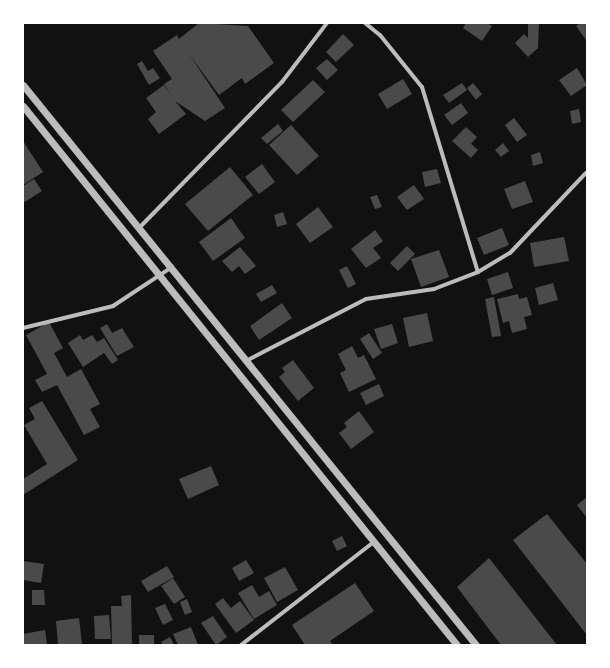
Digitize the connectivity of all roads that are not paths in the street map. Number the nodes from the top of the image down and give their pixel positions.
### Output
1 (327, 23) edge
2 (365, 23) edge
3 (23, 85) edge
4 (23, 106) edge
5 (586, 173) dead end
6 (140, 227) junction
7 (172, 266) junction
8 (478, 272) junction
9 (160, 276) junction
10 (23, 328) edge
11 (246, 361) junction
12 (374, 542) junction
13 (241, 645) edge
14 (457, 645) edge
15 (476, 645) edge

1 - 6 street
2 - 8 street
3 - 6 street
4 - 9 street
5 - 8 street
6 - 7 street
7 - 9 street
7 - 11 street
8 - 11 street
9 - 10 street
9 - 12 street
11 - 15 street
12 - 13 street
12 - 14 street

